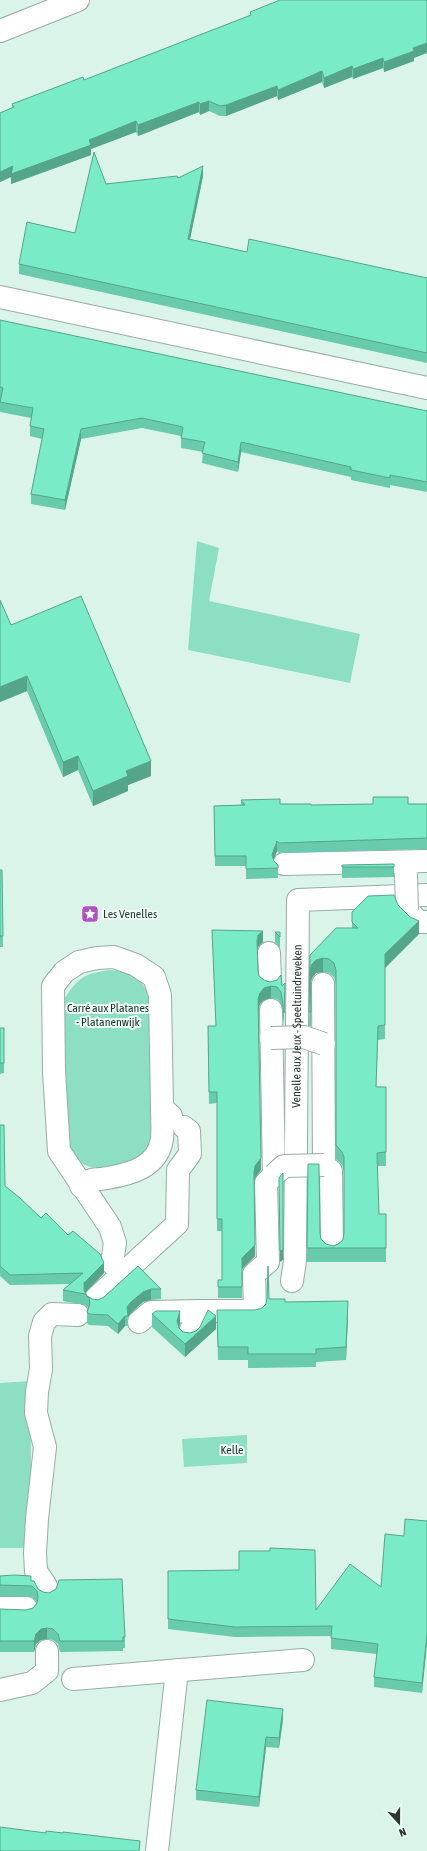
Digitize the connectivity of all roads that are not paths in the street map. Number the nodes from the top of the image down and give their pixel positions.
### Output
1 (78, 0) edge
2 (0, 31) edge
3 (0, 297) edge
4 (427, 388) edge
5 (284, 864) dead end
6 (413, 866) edge
7 (427, 895) edge
8 (427, 922) edge
9 (269, 953) dead end
10 (270, 981) edge
11 (324, 984) dead end
12 (271, 1010) dead end
13 (271, 1038) junction
14 (324, 1044) junction
15 (172, 1117) junction
16 (324, 1165) junction
17 (274, 1175) junction
18 (81, 1186) junction
19 (265, 1240) dead end
20 (332, 1247) edge
21 (122, 1274) junction
22 (292, 1281) dead end
23 (96, 1298) edge
24 (200, 1311) junction
25 (73, 1315) dead end
26 (139, 1322) dead end
27 (47, 1591) edge
28 (0, 1608) edge
29 (26, 1608) edge
30 (303, 1660) dead end
31 (47, 1661) dead end
32 (177, 1670) junction
33 (73, 1679) dead end
34 (0, 1690) edge
35 (157, 1851) edge

1 - 2 street
3 - 4 street
5 - 6 street
6 - 8 street, bridge
7 - 22 street, Venelle aux Jeux - Speeltuindreveken
9 - 10 street
11 - 14 street
12 - 13 street
13 - 14 street, bridge
13 - 17 street
14 - 16 street
15 - 18 street
15 - 18 street
15 - 21 street
16 - 17 street, bridge
16 - 20 street
17 - 24 street
18 - 21 street
19 - 24 street
21 - 23 street
24 - 26 street
25 - 27 street
28 - 29 street
30 - 32 street
31 - 34 street
32 - 33 street
32 - 35 street

